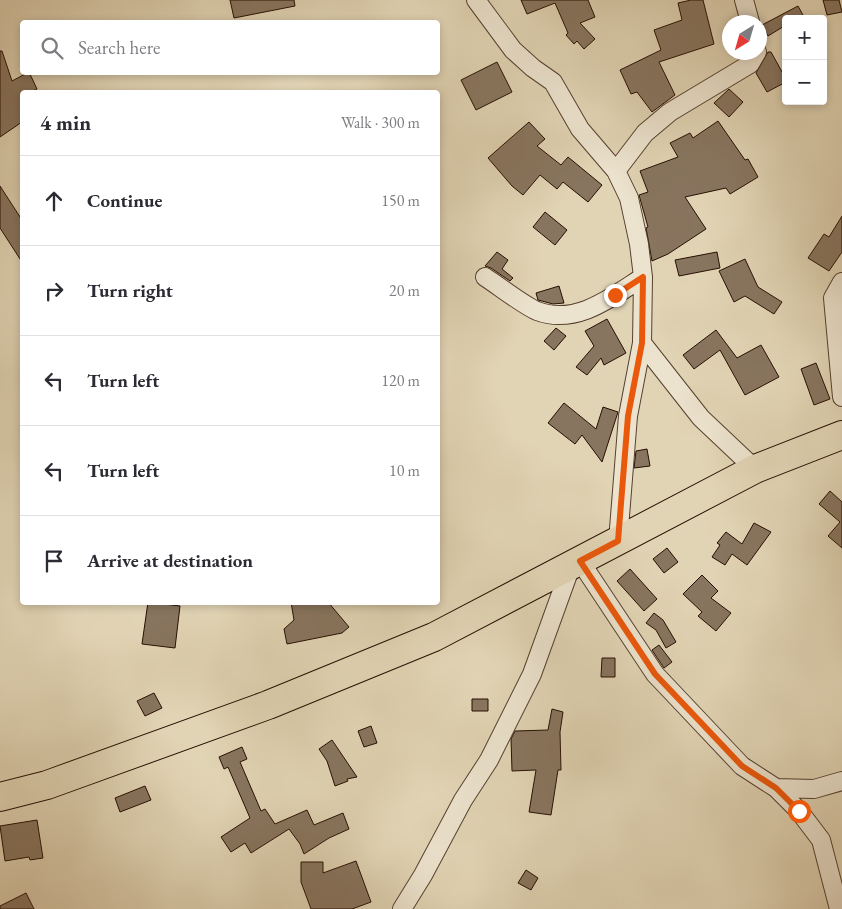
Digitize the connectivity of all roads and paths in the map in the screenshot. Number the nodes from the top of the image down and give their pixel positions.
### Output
1 (476, 0) edge
2 (744, 0) edge
3 (748, 15) edge
4 (752, 60) edge
5 (616, 171) junction
6 (485, 277) dead end
7 (643, 277) junction
8 (842, 282) edge
9 (642, 343) junction
10 (842, 397) edge
11 (842, 435) edge
12 (754, 470) junction
13 (618, 541) junction
14 (576, 563) junction
15 (842, 781) edge
16 (776, 788) junction
17 (0, 797) edge
18 (402, 909) edge
19 (839, 909) edge

1 - 5 street
2 - 3 street
4 - 5 street
5 - 7 street
6 - 7 street
7 - 9 street
8 - 10 street
9 - 12 street
9 - 13 street
11 - 12 main road
12 - 13 main road
13 - 14 main road
14 - 16 street
14 - 17 main road
14 - 18 street
15 - 16 street
16 - 19 street

